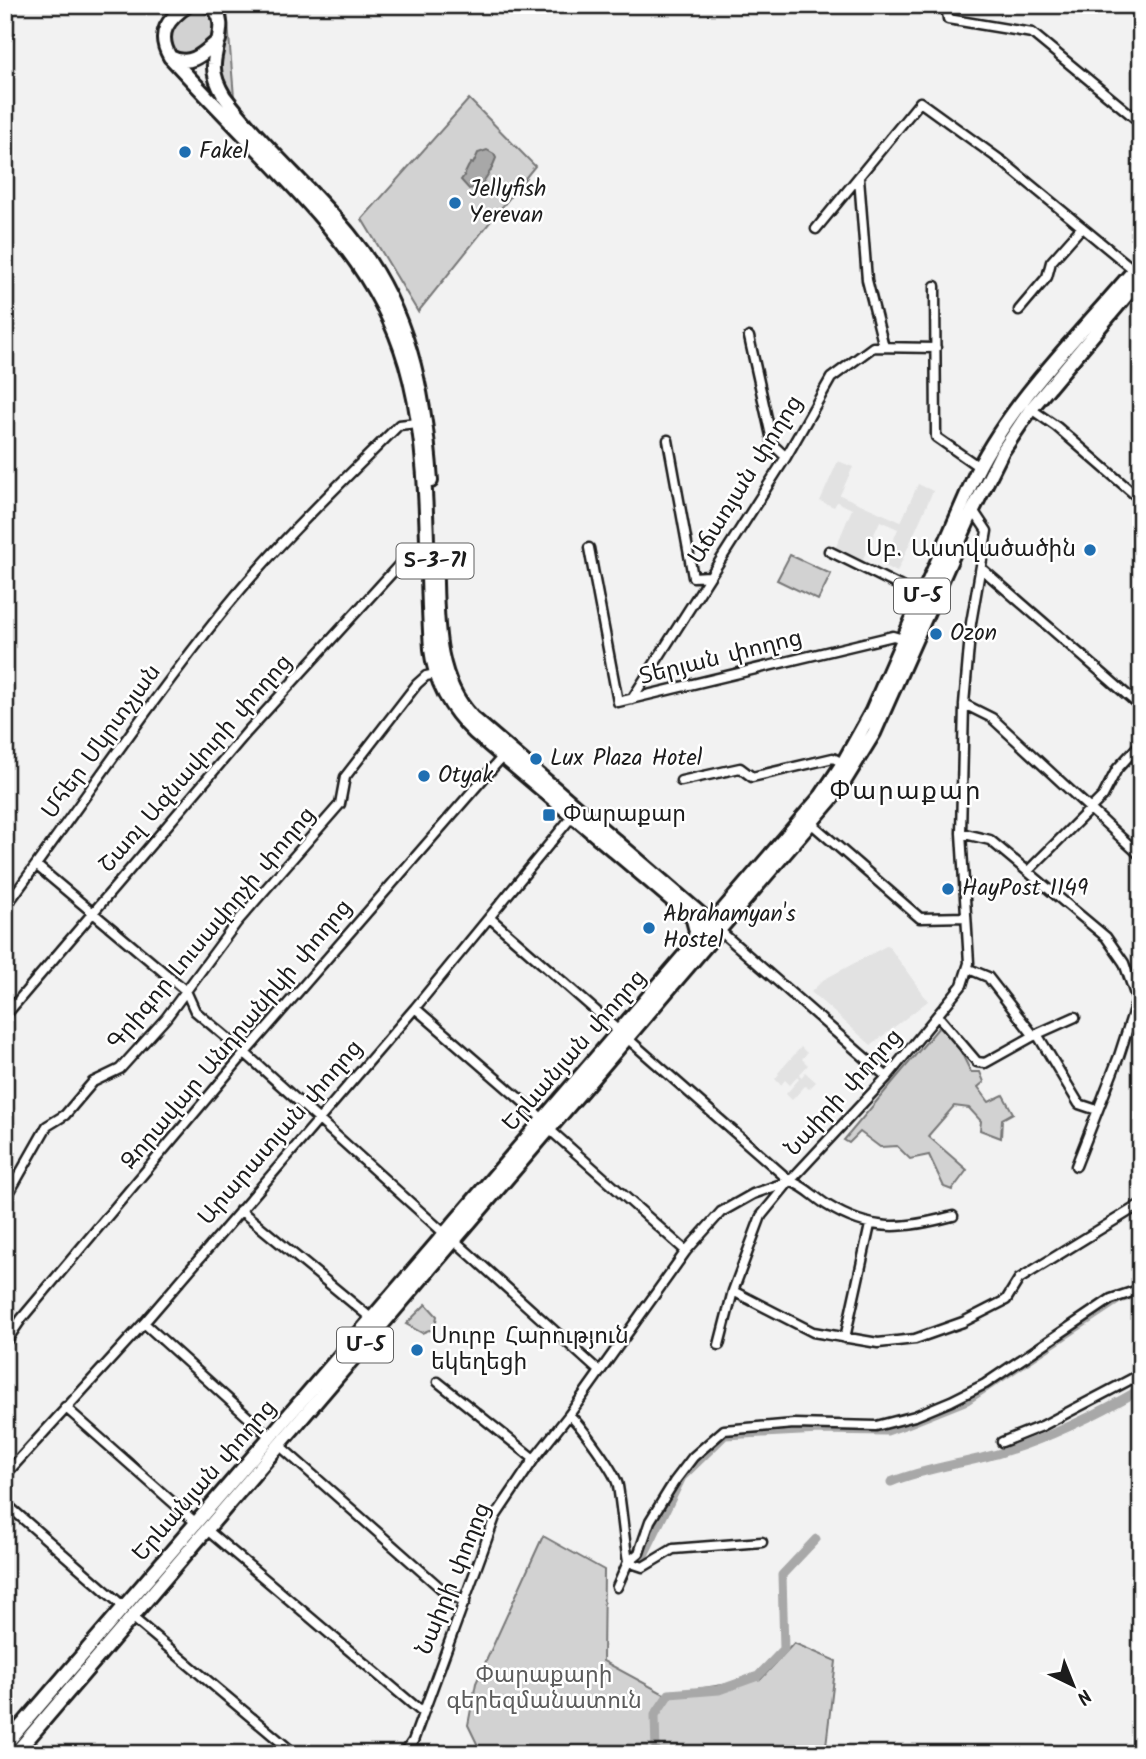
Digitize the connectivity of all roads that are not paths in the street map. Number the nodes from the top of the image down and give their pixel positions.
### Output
1 (188, 5) edge
2 (210, 5) edge
3 (946, 5) edge
4 (219, 40) junction
5 (170, 57) junction
6 (1141, 123) edge
7 (859, 178) junction
8 (1082, 227) junction
9 (816, 229) dead end
10 (1139, 273) edge
11 (935, 286) dead end
12 (1019, 310) dead end
13 (750, 337) dead end
14 (884, 347) junction
15 (936, 348) junction
16 (1031, 409) junction
17 (417, 423) junction
18 (668, 440) dead end
19 (786, 457) junction
20 (979, 467) junction
21 (1141, 500) edge
22 (972, 510) junction
23 (589, 548) dead end
24 (829, 551) dead end
25 (427, 553) junction
26 (981, 568) junction
27 (709, 576) junction
28 (922, 597) junction
29 (903, 639) junction
30 (436, 674) junction
31 (632, 699) junction
32 (964, 704) junction
33 (1141, 708) edge
34 (1141, 743) edge
35 (503, 756) junction
36 (844, 763) junction
37 (681, 781) dead end
38 (1088, 809) junction
39 (576, 812) junction
40 (812, 824) junction
41 (961, 833) junction
42 (1141, 856) edge
43 (37, 865) junction
44 (1028, 871) junction
45 (9, 902) dead end
46 (93, 911) junction
47 (692, 916) junction
48 (966, 917) junction
49 (490, 918) junction
50 (716, 931) junction
51 (692, 948) junction
52 (969, 969) junction
53 (186, 992) junction
54 (1139, 999) edge
55 (415, 1008) junction
56 (5, 1016) edge
57 (938, 1016) junction
58 (1075, 1017) dead end
59 (623, 1035) junction
60 (1036, 1035) junction
61 (245, 1053) junction
62 (887, 1077) junction
63 (1097, 1110) junction
64 (318, 1119) junction
65 (546, 1124) junction
66 (1076, 1166) dead end
67 (790, 1181) junction
68 (5, 1200) edge
69 (1141, 1204) edge
70 (240, 1210) junction
71 (953, 1216) dead end
72 (870, 1225) junction
73 (450, 1237) junction
74 (686, 1251) junction
75 (1141, 1289) edge
76 (733, 1291) junction
77 (372, 1320) junction
78 (144, 1322) junction
79 (845, 1338) junction
80 (5, 1343) edge
81 (719, 1345) dead end
82 (600, 1372) junction
83 (1141, 1374) edge
84 (438, 1382) dead end
85 (65, 1407) junction
86 (569, 1415) junction
87 (275, 1441) junction
88 (1002, 1442) dead end
89 (534, 1459) junction
90 (5, 1475) edge
91 (5, 1503) edge
92 (201, 1527) junction
93 (762, 1542) dead end
94 (628, 1562) junction
95 (617, 1587) dead end
96 (465, 1602) junction
97 (128, 1612) junction
98 (423, 1713) junction
99 (8, 1746) edge
100 (295, 1754) edge
101 (404, 1754) edge

1 - 5 main road
2 - 4 main road, Տ-3-71
3 - 6 street
4 - 5 main road
4 - 39 main road, Տ-3-71
5 - 17 main road, Տ-3-71
7 - 8 street
7 - 9 street
7 - 14 street
8 - 10 street
8 - 12 street
10 - 16 main road, Երևանյան փողոց / Մ-5
10 - 20 main road, Երևանյան փողոց / Մ-5
11 - 15 street
13 - 19 street
14 - 15 street, Աճառյան փողոց
14 - 19 street, Աճառյան փողոց
15 - 20 street
16 - 21 street
16 - 22 main road, Երևանյան փողոց / Մ-5
17 - 25 main road, Տ-3-71
17 - 43 street, Մհեր Մկրտչյան
18 - 27 street
19 - 27 street, Աճառյան փողոց
20 - 28 main road, Երևանյան փողոց / Մ-5
22 - 26 street
22 - 40 main road, Երևանյան փողոց / Մ-5
23 - 31 street, Տերյան փողոց
24 - 28 street
25 - 30 main road, Տ-3-71
25 - 46 street, Շառլ Ազնավուրի փողոց
26 - 32 street
26 - 33 street
27 - 31 street, Աճառյան փողոց
28 - 29 main road, Երևանյան փողոց / Մ-5
29 - 31 street, Տերյան փողոց
29 - 36 main road, Երևանյան փողոց / Մ-5
30 - 35 main road, Տ-3-71
30 - 53 street, Գրիգոր Լուսավորչի փողոց
32 - 38 street
32 - 41 street
34 - 38 street
35 - 39 main road, Տ-3-71
35 - 61 street, Զորավար Անդրանիկի փողոց
36 - 37 street
36 - 50 main road, Երևանյան փողոց / Մ-5
38 - 42 street
38 - 44 street
39 - 47 main road, Տ-3-71
39 - 49 street, Արարատյան փողոց
39 - 50 main road, Տ-3-71
40 - 48 street
40 - 50 main road, Երևանյան փողոց / Մ-5
41 - 44 street
41 - 48 street
43 - 45 street, Մհեր Մկրտչյան
43 - 46 street
44 - 54 street
46 - 53 street
46 - 56 street, Շառլ Ազնավուրի փողոց
47 - 50 main road, Տ-3-71
47 - 51 main road
48 - 52 street
49 - 55 street, Արարատյան փողոց
49 - 59 street
50 - 51 main road, Երևանյան փողոց / Մ-5
50 - 59 main road, Երևանյան փողոց / Մ-5
50 - 62 street
51 - 59 main road, Երևանյան փողոց / Մ-5
52 - 57 street, Նաիրի փողոց
52 - 60 street
53 - 61 street
53 - 68 street, Գրիգոր Լուսավորչի փողոց
54 - 63 street
55 - 64 street, Արարատյան փողոց
55 - 65 street
57 - 60 street
57 - 62 street, Նաիրի փողոց
58 - 60 street
59 - 65 main road, Երևանյան փողոց / Մ-5
59 - 67 street
60 - 63 street
61 - 64 street
61 - 80 street, Զորավար Անդրանիկի փողոց
62 - 67 street, Նաիրի փողոց
63 - 66 street
64 - 70 street, Արարատյան փողոց
64 - 73 street
65 - 73 main road, Երևանյան փողոց / Մ-5
65 - 74 street
67 - 72 street
67 - 74 street, Նաիրի փողոց
67 - 76 street
69 - 79 street
70 - 77 street
70 - 78 street, Արարատյան փողոց
71 - 72 street
72 - 79 street
73 - 77 main road, Երևանյան փողոց / Մ-5
73 - 82 street
73 - 87 main road, Երևանյան փողոց / Մ-5
74 - 82 street, Նաիրի փողոց
75 - 94 street
76 - 79 street
76 - 81 street
77 - 87 main road, Երևանյան փողոց / Մ-5
78 - 85 street, Արարատյան փողոց
78 - 87 street
82 - 86 street, Նաիրի փողոց
83 - 88 street
84 - 89 street
85 - 90 street, Արարատյան փողոց
85 - 92 street
86 - 89 street, Նաիրի փողոց
86 - 94 street
87 - 92 main road, Երևանյան փողոց / Մ-5
87 - 96 street
89 - 96 street, Նաիրի փողոց
91 - 97 street
92 - 97 main road, Երևանյան փողոց / Մ-5
92 - 98 street
93 - 94 street
94 - 95 street
96 - 98 street, Նաիրի փողոց
97 - 99 main road, Երևանյան փողոց / Մ-5
97 - 100 street
98 - 101 street, Նաիրի փողոց

